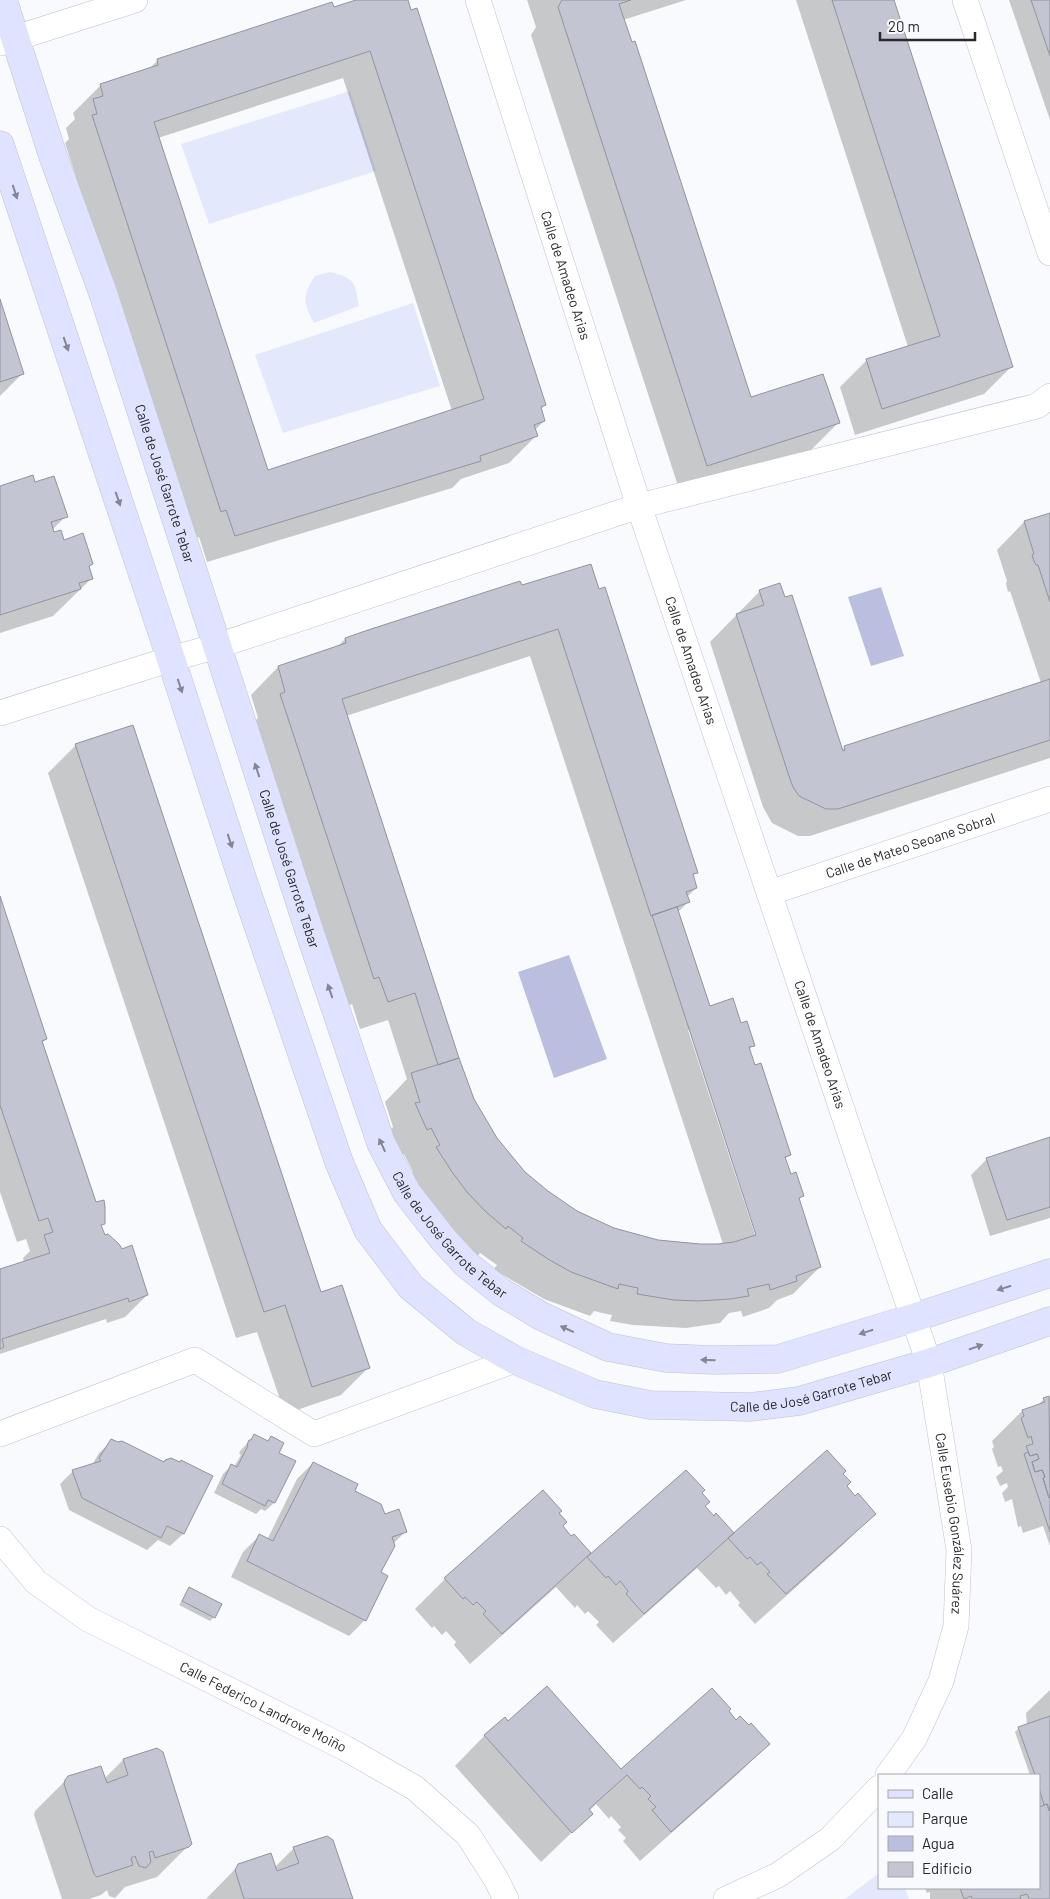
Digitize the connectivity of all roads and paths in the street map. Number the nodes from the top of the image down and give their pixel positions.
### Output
1 (3, 0) edge
2 (135, 0) edge
3 (478, 0) edge
4 (964, 0) edge
5 (8, 41) edge
6 (0, 146) edge
7 (1050, 253) edge
8 (1050, 396) edge
9 (639, 506) junction
10 (217, 646) junction
11 (171, 658) junction
12 (0, 713) edge
13 (1050, 799) edge
14 (769, 893) junction
15 (1050, 1273) edge
16 (913, 1318) junction
17 (1050, 1321) edge
18 (514, 1360) junction
19 (930, 1363) junction
20 (0, 1434) edge
21 (0, 1539) edge
22 (889, 1774) edge
23 (878, 1789) edge
24 (506, 1899) edge
25 (726, 1899) edge

1 - 5 street, Calle de José Garrote Tebar
2 - 5 street
3 - 9 street, Calle de Amadeo Arias
4 - 7 street
5 - 10 street, Calle de José Garrote Tebar
6 -> 11 street, Calle de José Garrote Tebar
8 - 9 street
9 - 10 street
9 - 14 street, Calle de Amadeo Arias
10 - 11 street
16 -> 10 street, Calle de José Garrote Tebar
11 - 12 street
11 -> 18 street, Calle de José Garrote Tebar
13 - 14 street, Calle de Mateo Seoane Sobral
14 - 16 street, Calle de Amadeo Arias
15 -> 16 street, Calle de José Garrote Tebar
16 - 19 street, Calle Eusebio González Suárez
19 -> 17 street, Calle de José Garrote Tebar
18 - 19 street, Calle de José Garrote Tebar
18 - 20 street
19 - 22 street, Calle Eusebio González Suárez
21 - 24 street, Calle Federico Landrove Moiño
23 - 25 street

